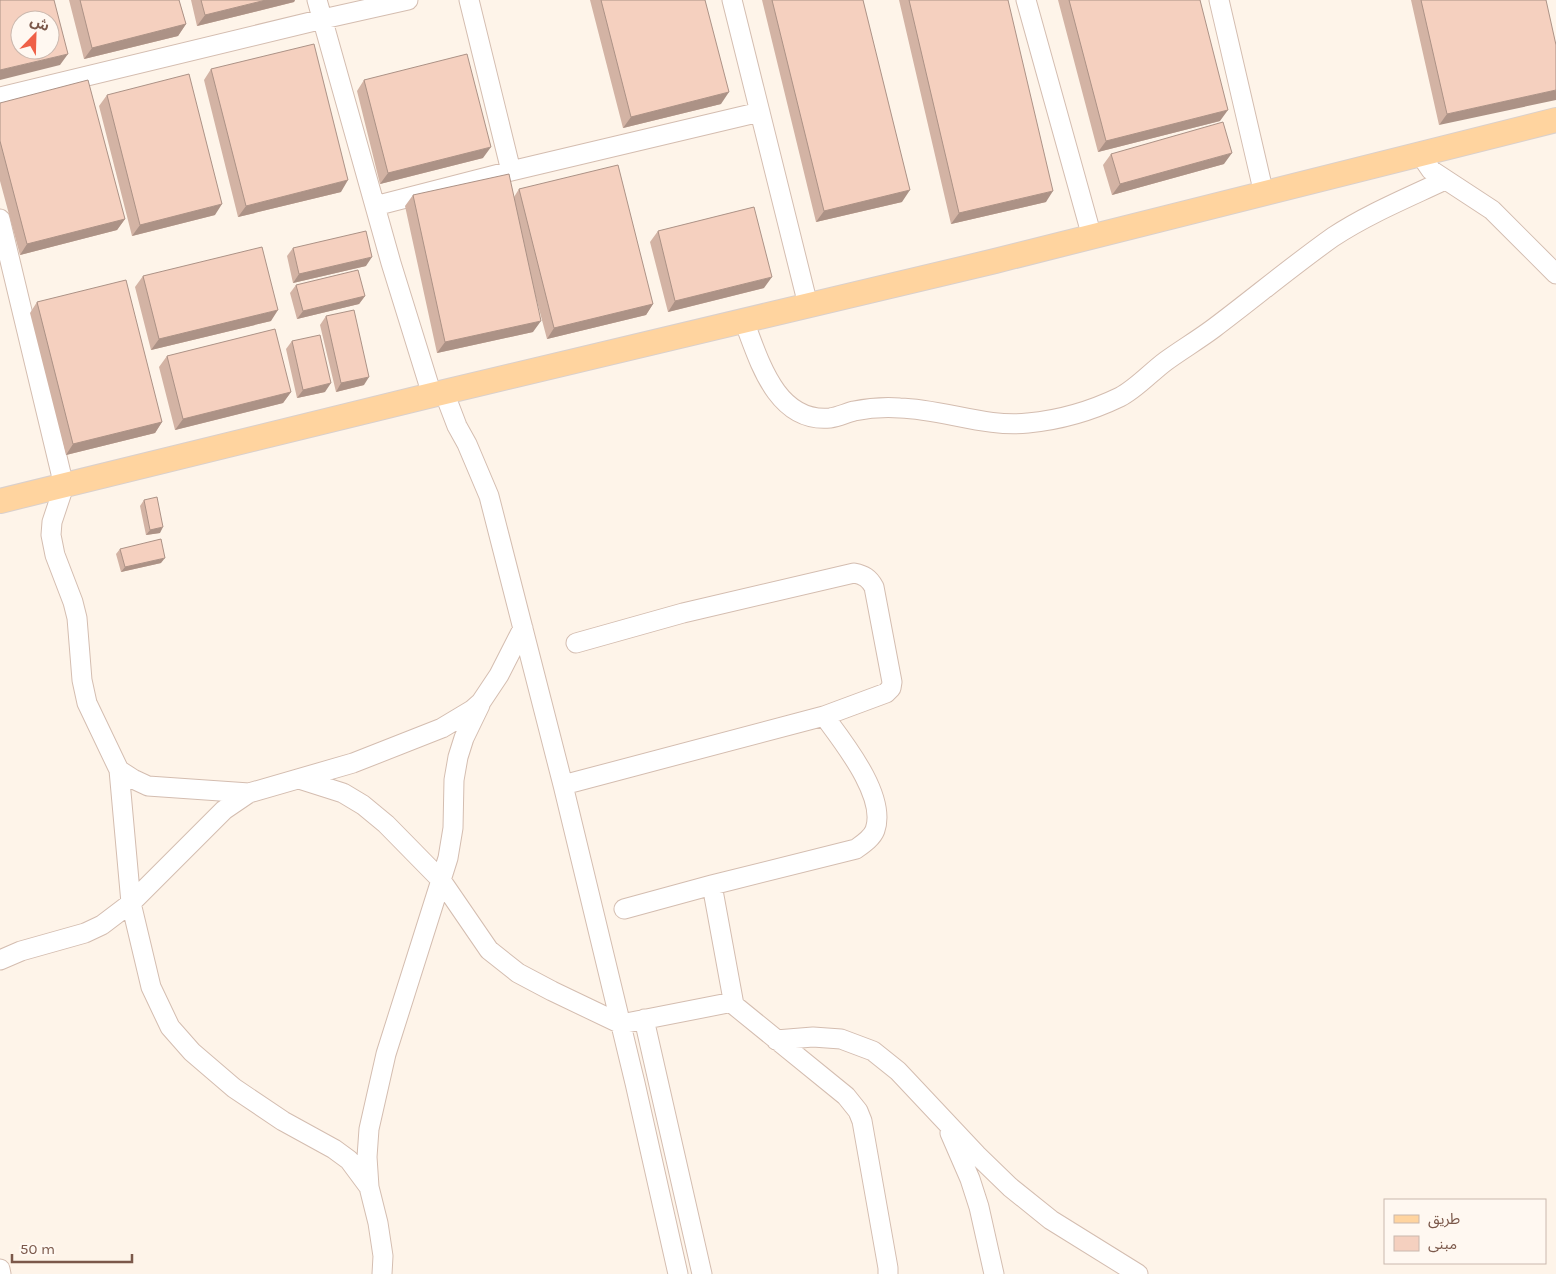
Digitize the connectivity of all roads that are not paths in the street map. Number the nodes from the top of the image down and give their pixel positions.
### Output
1 (318, 0) edge
2 (408, 0) edge
3 (469, 0) edge
4 (732, 0) edge
5 (1026, 0) edge
6 (1219, 0) edge
7 (322, 18) junction
8 (0, 97) edge
9 (760, 112) junction
10 (1556, 120) edge
11 (1420, 154) junction
12 (511, 171) junction
13 (1444, 180) junction
14 (1264, 194) junction
15 (375, 206) junction
16 (0, 219) edge
17 (1092, 237) junction
18 (1556, 274) edge
19 (808, 305) junction
20 (744, 321) junction
21 (438, 394) junction
22 (64, 486) junction
23 (0, 501) edge
24 (522, 628) junction
25 (576, 642) dead end
26 (481, 702) junction
27 (824, 716) junction
28 (119, 770) junction
29 (299, 779) junction
30 (563, 785) junction
31 (249, 793) junction
32 (441, 880) junction
33 (712, 885) junction
34 (131, 903) junction
35 (624, 909) dead end
36 (0, 960) edge
37 (732, 1002) junction
38 (644, 1019) junction
39 (621, 1024) junction
40 (776, 1040) junction
41 (943, 1118) junction
42 (369, 1187) junction
43 (0, 1269) edge
44 (1, 1274) edge
45 (382, 1274) edge
46 (678, 1274) edge
47 (702, 1274) edge
48 (888, 1274) edge
49 (994, 1274) edge
50 (1138, 1274) edge

1 - 7 street
2 - 7 street
3 - 12 street
4 - 9 street
5 - 17 street
6 - 14 street
7 - 8 street
7 - 15 street
9 - 12 street
9 - 19 street
10 - 11 main road
11 - 13 street
11 - 14 main road
12 - 15 street
13 - 18 street
13 - 20 street
14 - 17 main road
15 - 21 street
16 - 22 street
17 - 19 main road
19 - 20 main road
20 - 21 main road
21 - 22 main road
21 - 24 street
22 - 23 main road
22 - 28 street
24 - 26 street
24 - 30 street
25 - 27 street
26 - 29 street
26 - 32 street
27 - 30 street
27 - 33 street
28 - 31 street
28 - 34 street
29 - 31 street
29 - 32 street
30 - 39 street
31 - 34 street
32 - 39 street
32 - 42 street
33 - 35 street
33 - 37 street
34 - 36 street
34 - 42 street
37 - 38 street
37 - 40 street
38 - 39 street
38 - 47 street
39 - 46 street
40 - 41 street
40 - 48 street
41 - 49 street
41 - 50 street
42 - 45 street
43 - 44 street

